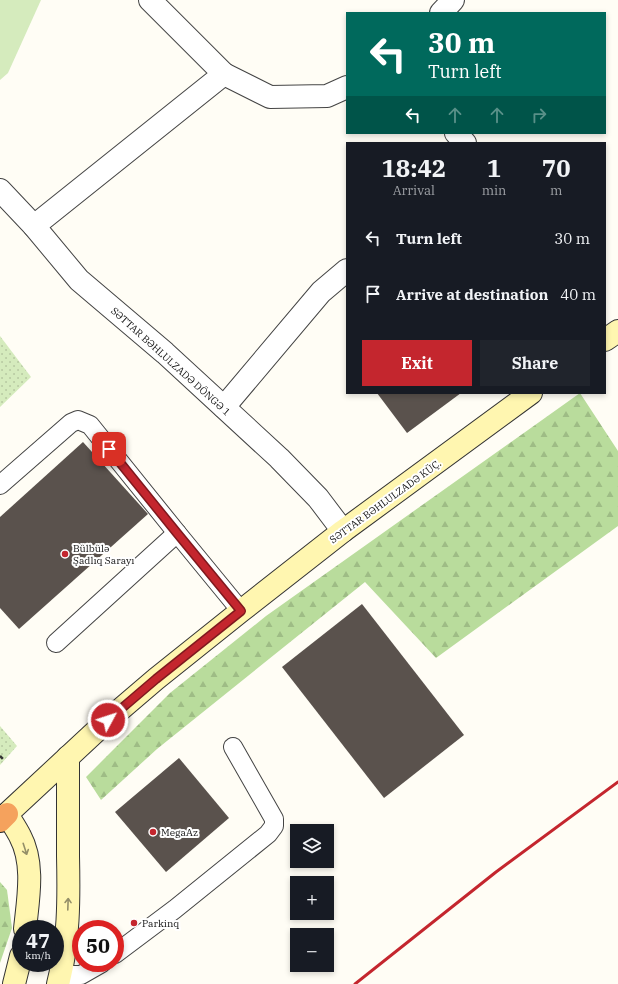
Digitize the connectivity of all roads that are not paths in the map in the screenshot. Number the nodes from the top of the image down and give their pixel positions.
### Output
1 (150, 0) edge
2 (453, 0) edge
3 (442, 12) edge
4 (224, 74) junction
5 (346, 87) edge
6 (457, 134) edge
7 (465, 142) edge
8 (0, 190) edge
9 (34, 226) junction
10 (346, 271) edge
11 (618, 331) edge
12 (606, 339) edge
13 (530, 394) edge
14 (224, 407) junction
15 (0, 485) edge
16 (343, 531) junction
17 (177, 533) junction
18 (241, 611) junction
19 (56, 643) dead end
20 (233, 747) dead end
21 (68, 757) junction
22 (3, 818) edge
23 (26, 920) edge
24 (124, 947) edge
25 (17, 972) edge
26 (86, 972) edge
27 (59, 979) edge
28 (14, 984) edge

1 - 4 street
2 - 3 street
4 - 5 street
4 - 9 street
6 - 7 street
8 - 9 street, SƏTTAR BƏHLULZADƏ DÖNGƏ 1
9 - 14 street, SƏTTAR BƏHLULZADƏ DÖNGƏ 1
10 - 14 street
11 - 12 main road
13 - 16 main road, SƏTTAR BƏHLULZADƏ KÜÇ.
14 - 16 street, SƏTTAR BƏHLULZADƏ DÖNGƏ 1
15 - 17 lane
16 - 18 main road, SƏTTAR BƏHLULZADƏ KÜÇ.
17 - 18 lane
17 - 19 lane
18 - 21 main road, SƏTTAR BƏHLULZADƏ KÜÇ.
20 - 24 lane
21 - 22 main road, SƏTTAR BƏHLULZADƏ KÜÇ.
27 -> 21 main road
22 -> 23 main road
25 - 28 main road
26 - 27 lane

